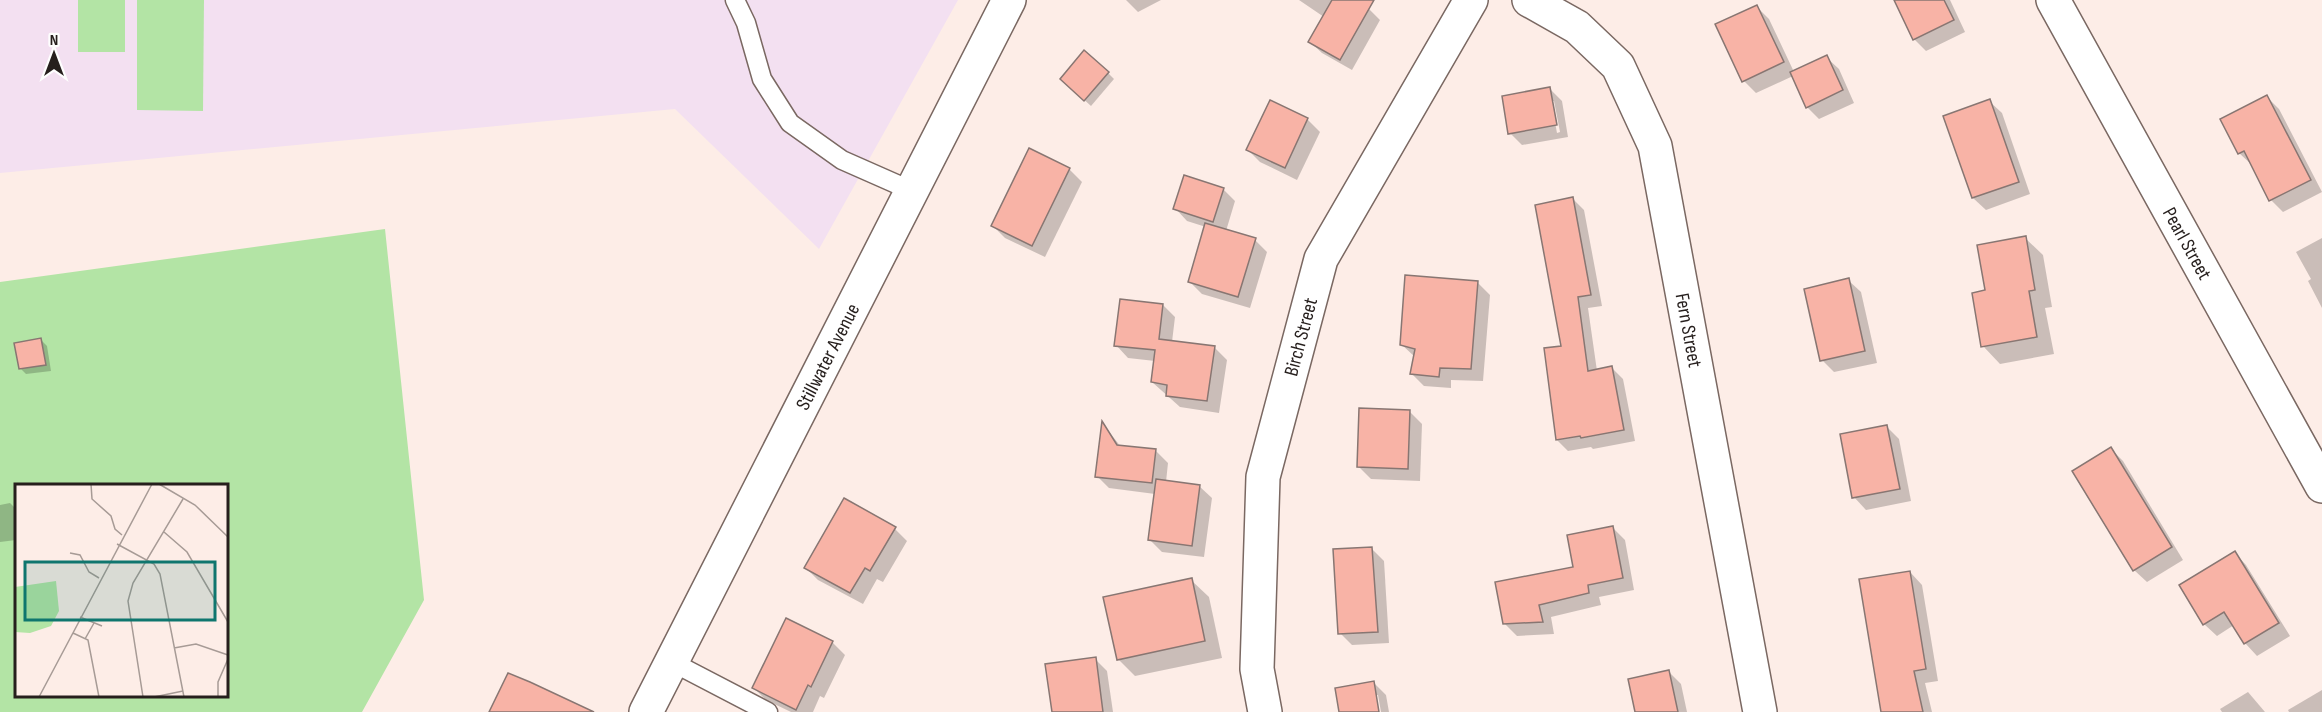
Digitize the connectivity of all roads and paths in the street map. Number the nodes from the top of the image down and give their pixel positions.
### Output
1 (735, 0) edge
2 (1009, 0) edge
3 (1471, 0) edge
4 (1529, 0) edge
5 (2053, 0) edge
6 (910, 190) junction
7 (2322, 486) edge
8 (672, 662) junction
9 (646, 712) edge
10 (768, 712) edge
11 (1265, 712) edge
12 (1760, 712) edge

1 - 6 lane
2 - 6 street, Stillwater Avenue
3 - 11 street, Birch Street
4 - 12 street, Fern Street
5 - 7 street, Pearl Street
6 - 8 street, Stillwater Avenue
8 - 9 street, Stillwater Avenue
8 - 10 lane

